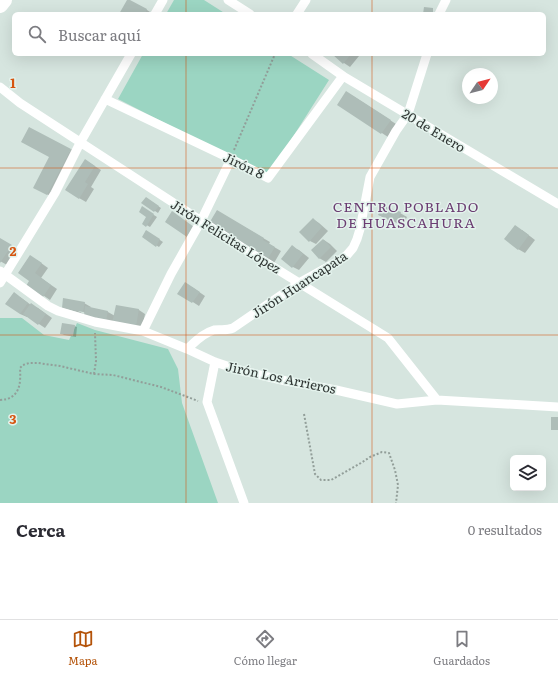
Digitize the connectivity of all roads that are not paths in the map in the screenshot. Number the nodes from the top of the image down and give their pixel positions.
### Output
1 (4, 0) edge
2 (163, 0) edge
3 (228, 0) edge
4 (306, 0) edge
5 (446, 0) edge
6 (0, 5) edge
7 (156, 12) edge
8 (247, 12) edge
9 (298, 12) edge
10 (440, 12) edge
11 (130, 56) edge
12 (315, 56) edge
13 (426, 56) edge
14 (344, 76) junction
15 (0, 87) edge
16 (105, 99) junction
17 (408, 114) junction
18 (80, 143) junction
19 (231, 159) junction
20 (558, 204) edge
21 (201, 221) junction
22 (2, 272) edge
23 (0, 283) edge
24 (299, 283) junction
25 (143, 331) junction
26 (187, 349) junction
27 (215, 362) junction
28 (437, 400) junction
29 (558, 407) edge
30 (244, 503) edge

1 - 6 highway
2 - 7 street
3 - 8 street
4 - 9 street
5 - 10 street
11 - 16 street
12 - 14 street, 20 de Enero
13 - 17 street, Jirón Huancapata
14 - 17 street, 20 de Enero
14 - 19 street, Jirón 8
15 - 18 street, Jirón Felicitas López
16 - 18 street
16 - 19 street, Jirón 8
17 - 20 street, 20 de Enero
17 - 24 street, Jirón Huancapata
18 - 21 street, Jirón Felicitas López
18 - 22 street
19 - 21 street
21 - 24 street, Jirón Felicitas López
21 - 25 street
22 - 23 street
22 - 25 street, Jirón Los Arrieros
24 - 26 street, Jirón Huancapata
24 - 28 street, Jirón Felicitas López
25 - 26 street, Jirón Los Arrieros
26 - 27 street, Jirón Los Arrieros
27 - 28 street, Jirón Los Arrieros
27 - 30 street
28 - 29 street, Jirón Los Arrieros

